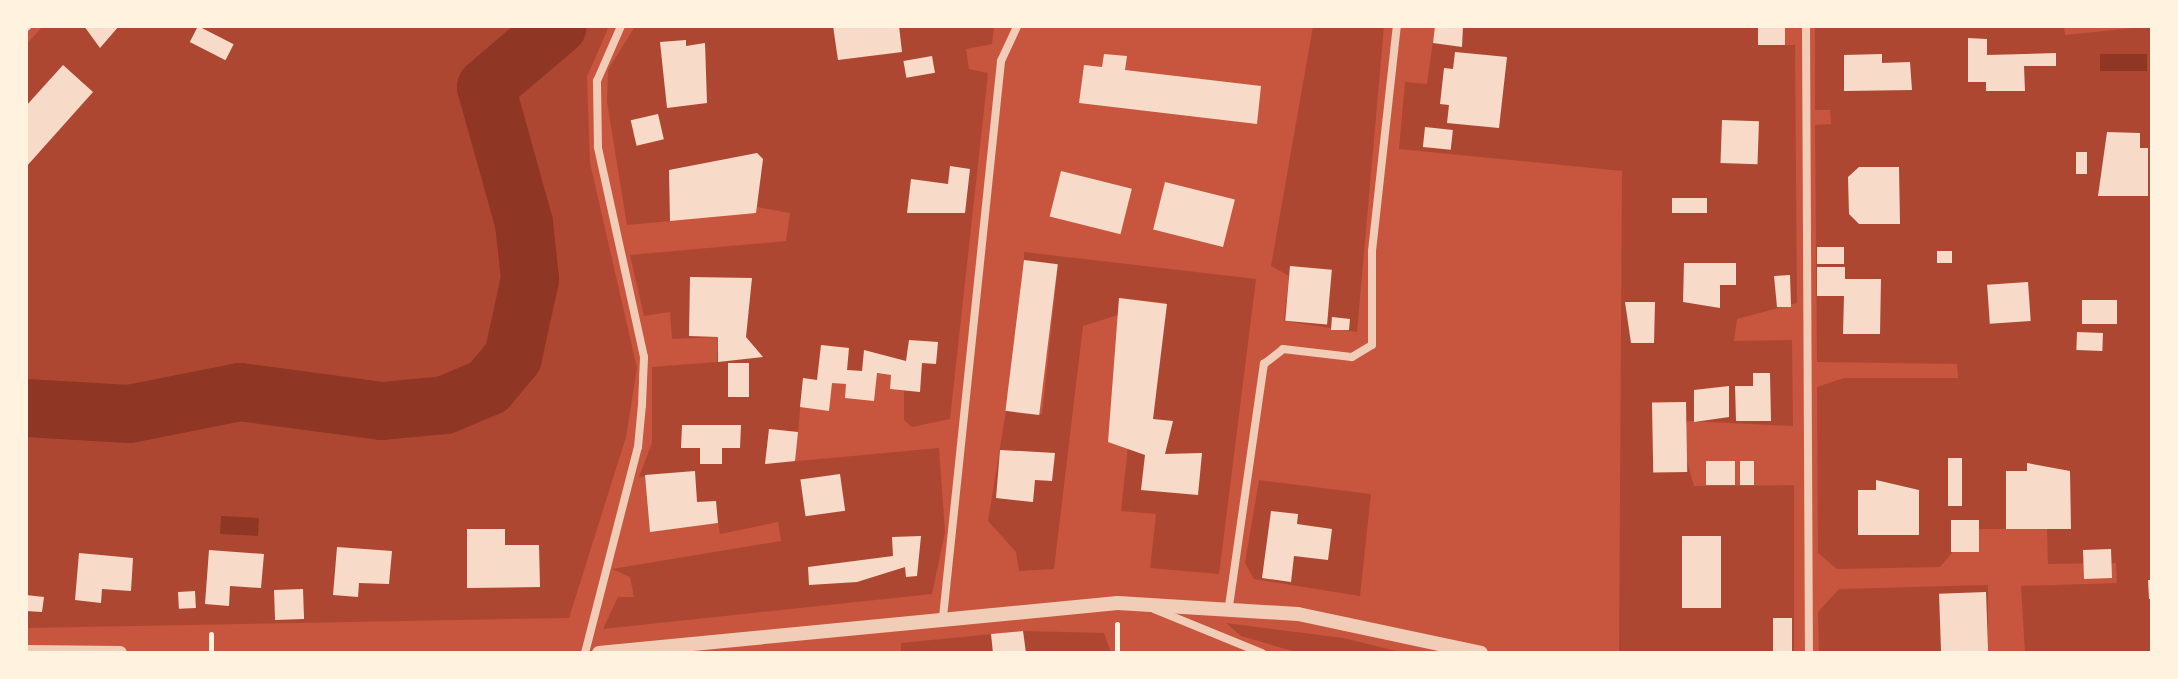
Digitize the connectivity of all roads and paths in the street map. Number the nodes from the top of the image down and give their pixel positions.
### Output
1 (621, 26) edge
2 (1017, 26) edge
3 (1397, 26) edge
4 (1806, 26) edge
5 (1143, 604) junction
6 (1229, 606) junction
7 (943, 617) junction
8 (211, 634) dead end
9 (26, 652) edge
10 (120, 653) edge
11 (211, 653) edge
12 (585, 653) edge
13 (599, 653) edge
14 (1262, 653) edge
15 (1481, 653) edge
16 (1809, 653) edge

1 - 12 street
2 - 7 street
3 - 6 street
4 - 16 street
5 - 6 street
5 - 7 street
5 - 14 street
6 - 15 street
7 - 13 street
8 - 11 path
9 - 10 street

